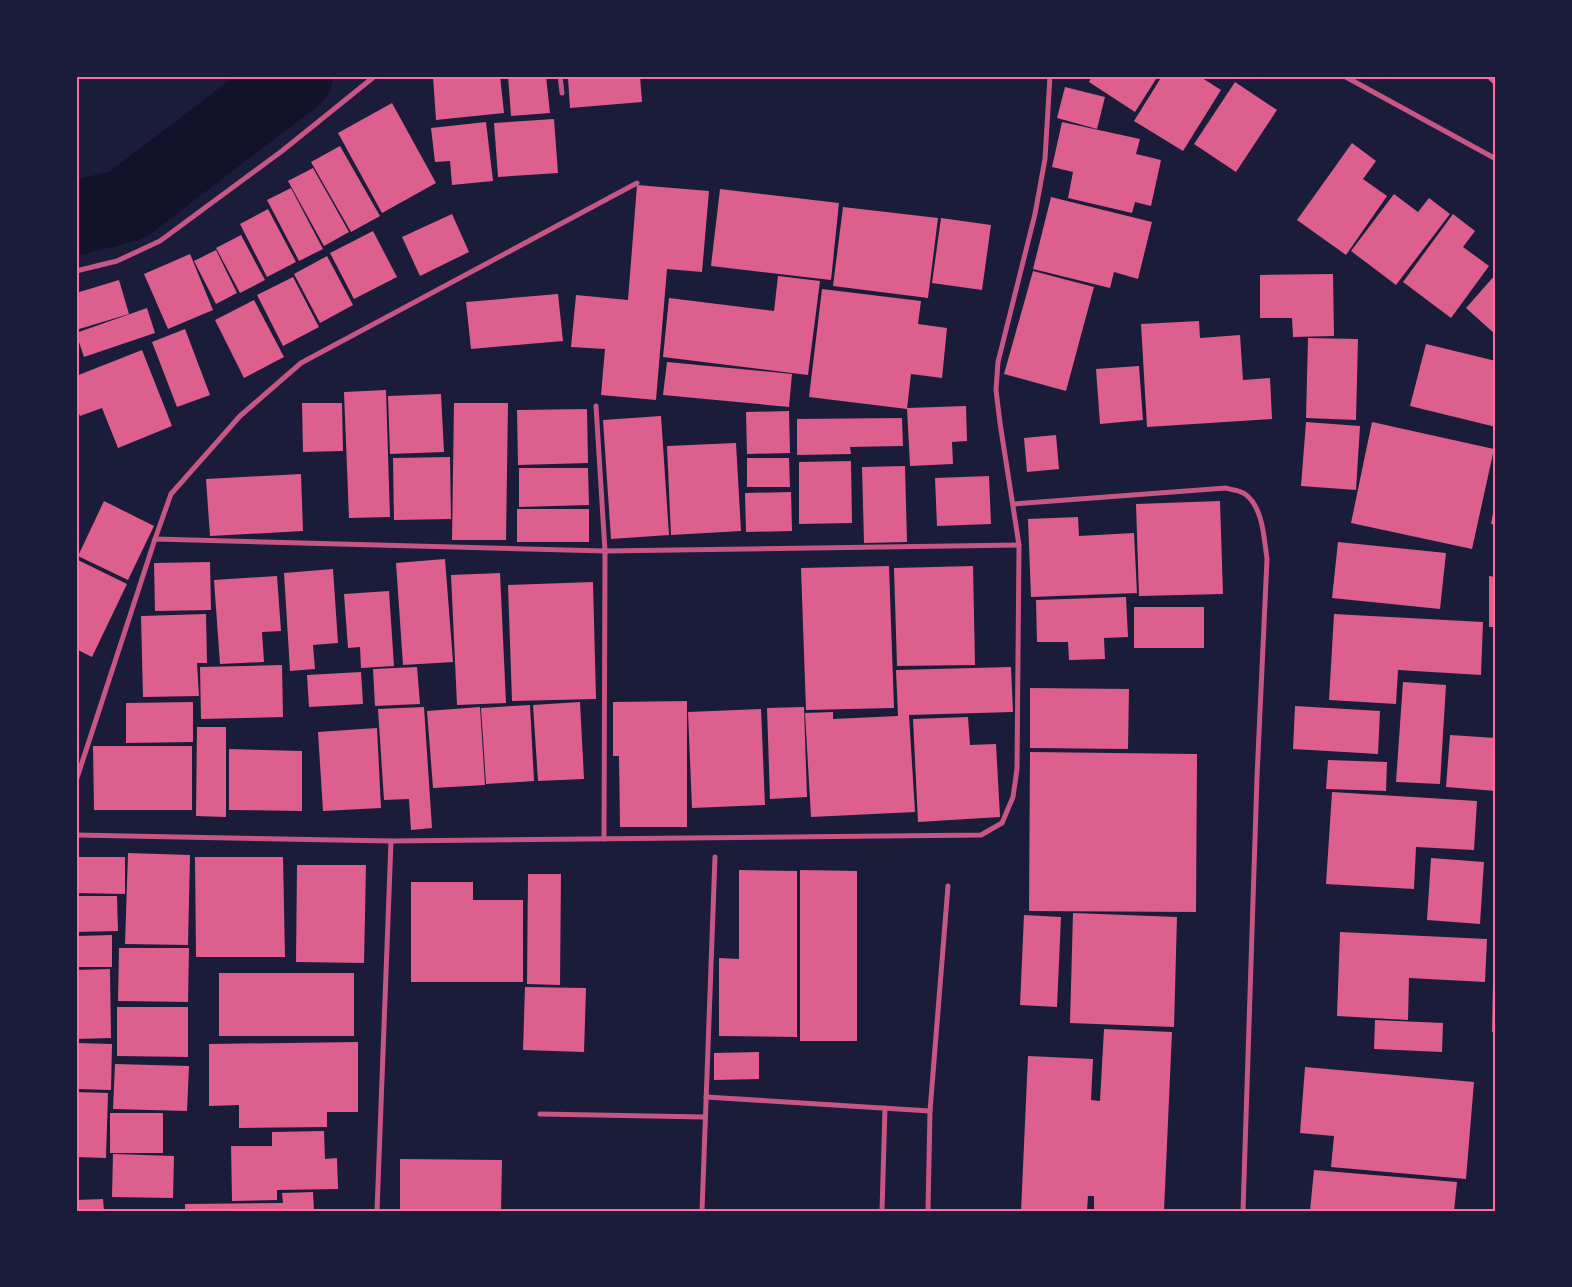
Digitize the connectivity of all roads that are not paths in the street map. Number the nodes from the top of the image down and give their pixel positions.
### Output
1 (375, 76) edge
2 (560, 76) edge
3 (1050, 76) edge
4 (1344, 76) edge
5 (562, 93) dead end
6 (1496, 159) edge
7 (637, 183) dead end
8 (76, 271) edge
9 (596, 406) dead end
10 (1014, 504) junction
11 (155, 539) junction
12 (1019, 545) junction
13 (604, 551) junction
14 (76, 781) edge
15 (76, 835) edge
16 (604, 839) junction
17 (391, 841) junction
18 (715, 856) dead end
19 (948, 886) dead end
20 (706, 1097) junction
21 (886, 1108) junction
22 (930, 1110) junction
23 (540, 1114) dead end
24 (705, 1116) junction
25 (377, 1211) edge
26 (702, 1211) edge
27 (882, 1211) edge
28 (928, 1211) edge
29 (1243, 1211) edge

1 - 8 street
2 - 5 street
3 - 10 street
4 - 6 street
7 - 11 street
9 - 13 street
10 - 12 street
10 - 29 street
11 - 13 street
11 - 14 street
12 - 13 street
12 - 16 street
13 - 16 street
15 - 17 street
16 - 17 street
17 - 25 street
18 - 20 street
19 - 22 street
20 - 21 street
20 - 24 street
21 - 22 street
21 - 27 street
22 - 28 street
23 - 24 street
24 - 26 street

